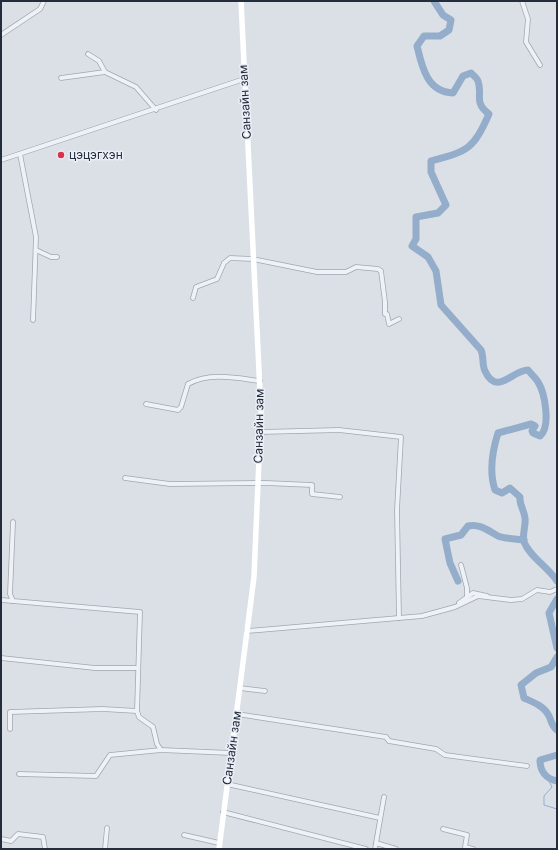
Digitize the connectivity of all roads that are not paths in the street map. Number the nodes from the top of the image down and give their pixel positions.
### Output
1 (44, 1) edge
2 (241, 1) edge
3 (522, 1) edge
4 (1, 35) edge
5 (88, 54) dead end
6 (540, 65) dead end
7 (105, 72) junction
8 (61, 78) dead end
9 (244, 79) junction
10 (156, 110) junction
11 (20, 154) junction
12 (1, 160) edge
13 (36, 250) junction
14 (57, 257) dead end
15 (253, 259) junction
16 (193, 298) dead end
17 (399, 319) dead end
18 (33, 320) dead end
19 (260, 381) junction
20 (146, 404) dead end
21 (260, 432) junction
22 (125, 478) dead end
23 (258, 484) junction
24 (340, 497) dead end
25 (13, 522) dead end
26 (461, 565) dead end
27 (557, 589) edge
28 (467, 596) junction
29 (489, 597) junction
30 (1, 600) edge
31 (12, 601) junction
32 (455, 606) junction
33 (399, 618) junction
34 (247, 631) junction
35 (1, 658) edge
36 (138, 668) junction
37 (240, 688) junction
38 (265, 691) dead end
39 (137, 711) junction
40 (237, 714) junction
41 (10, 729) dead end
42 (161, 750) junction
43 (231, 753) junction
44 (527, 766) dead end
45 (19, 774) dead end
46 (227, 784) junction
47 (384, 797) dead end
48 (223, 812) junction
49 (380, 818) junction
50 (107, 828) dead end
51 (443, 829) dead end
52 (184, 835) dead end
53 (1, 839) edge
54 (376, 843) junction
55 (219, 846) edge
56 (45, 849) edge
57 (104, 849) edge
58 (366, 849) edge
59 (375, 849) edge
60 (396, 849) edge
61 (473, 849) edge

1 - 4 street
2 - 9 main road, Санзайн зам
3 - 6 street
5 - 7 street
7 - 8 street
7 - 10 street
9 - 10 street
9 - 15 main road, Санзайн зам
10 - 11 street
11 - 12 street
11 - 13 street
13 - 14 street
13 - 18 street
15 - 16 street
15 - 17 street
15 - 19 main road, Санзайн зам
19 - 20 street
19 - 21 main road, Санзайн зам
21 - 23 main road, Санзайн зам
21 - 33 street
22 - 23 street
23 - 24 street
23 - 34 main road, Санзайн зам
25 - 31 street
26 - 28 street
27 - 29 street
28 - 29 street
28 - 32 street
29 - 32 street
30 - 31 street
31 - 36 street
32 - 33 street
33 - 34 street
34 - 37 main road, Санзайн зам
35 - 36 street
36 - 39 street
37 - 38 street
37 - 40 main road, Санзайн зам
39 - 41 street
39 - 42 street
40 - 43 main road, Санзайн зам
40 - 44 street
42 - 43 street
42 - 45 street
43 - 46 main road, Санзайн зам
46 - 48 main road, Санзайн зам
46 - 49 street
47 - 49 street
48 - 55 main road, Санзайн зам
48 - 58 street
49 - 54 street
50 - 57 street
51 - 61 street
52 - 55 street
53 - 56 street
54 - 59 street
54 - 60 street

